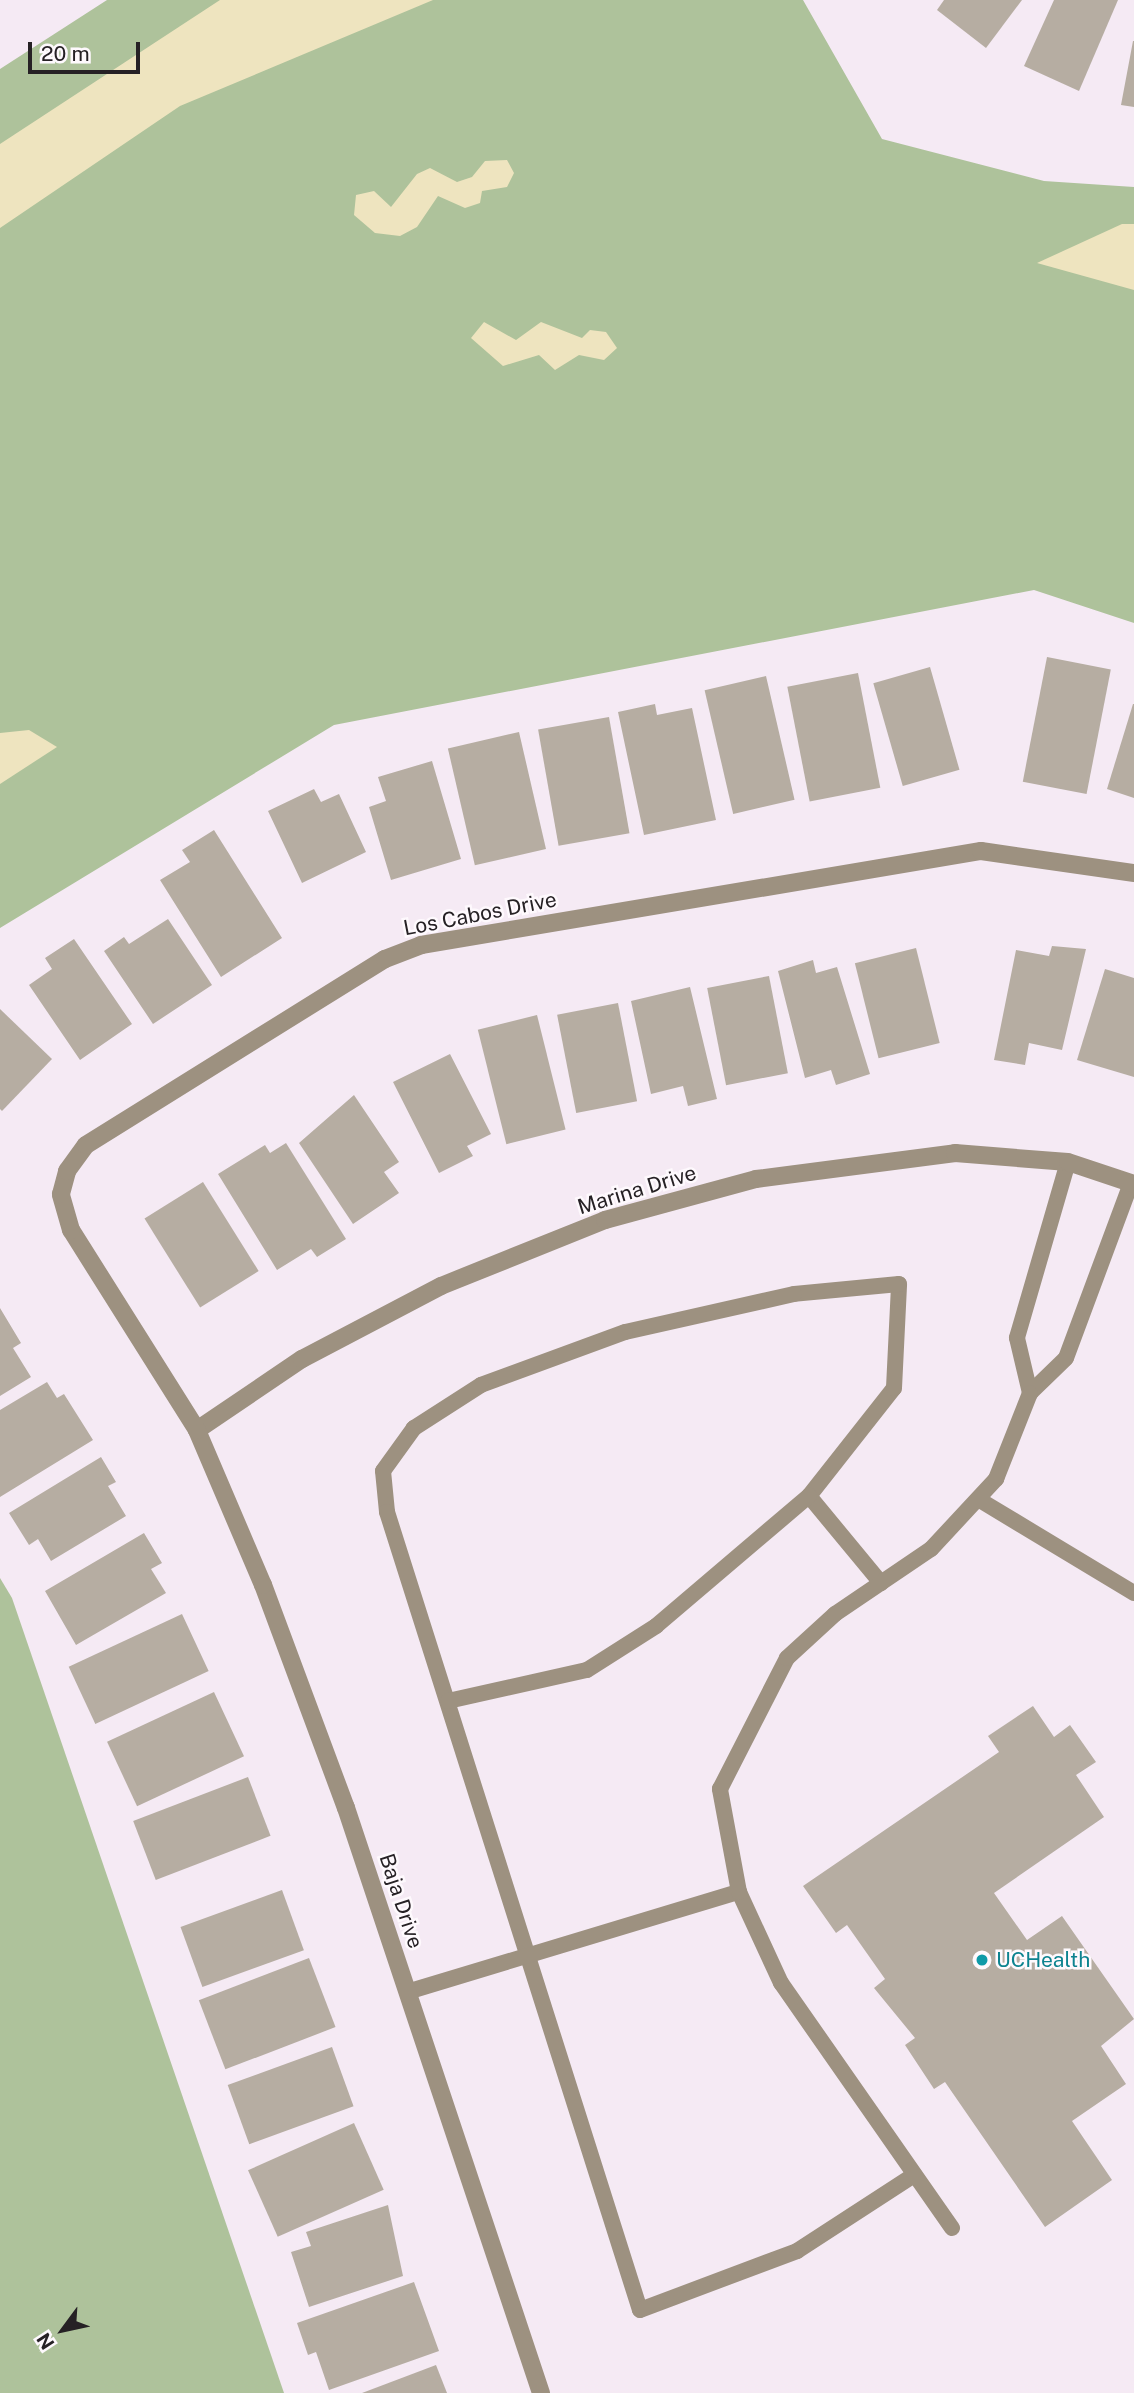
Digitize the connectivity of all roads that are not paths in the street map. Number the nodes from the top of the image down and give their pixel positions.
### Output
1 (1134, 873) edge
2 (1068, 1163) junction
3 (1132, 1184) edge
4 (1030, 1393) junction
5 (197, 1430) junction
6 (809, 1496) junction
7 (978, 1499) junction
8 (881, 1583) junction
9 (1134, 1592) edge
10 (448, 1701) junction
11 (739, 1892) junction
12 (528, 1958) junction
13 (407, 1992) junction
14 (914, 2175) junction
15 (952, 2228) dead end
16 (541, 2393) edge

1 - 5 street, Los Cabos Drive
2 - 3 street, Marina Drive
2 - 4 lane
2 - 5 street, Marina Drive
3 - 4 lane
4 - 7 lane
5 - 13 street, Baja Drive
6 - 8 lane
6 - 10 lane
6 - 10 lane
7 - 8 lane
7 - 9 lane
8 - 11 lane
10 - 12 lane
11 - 12 lane
11 - 14 lane
12 - 13 lane
12 - 14 lane
13 - 16 street, Baja Drive
14 - 15 lane

